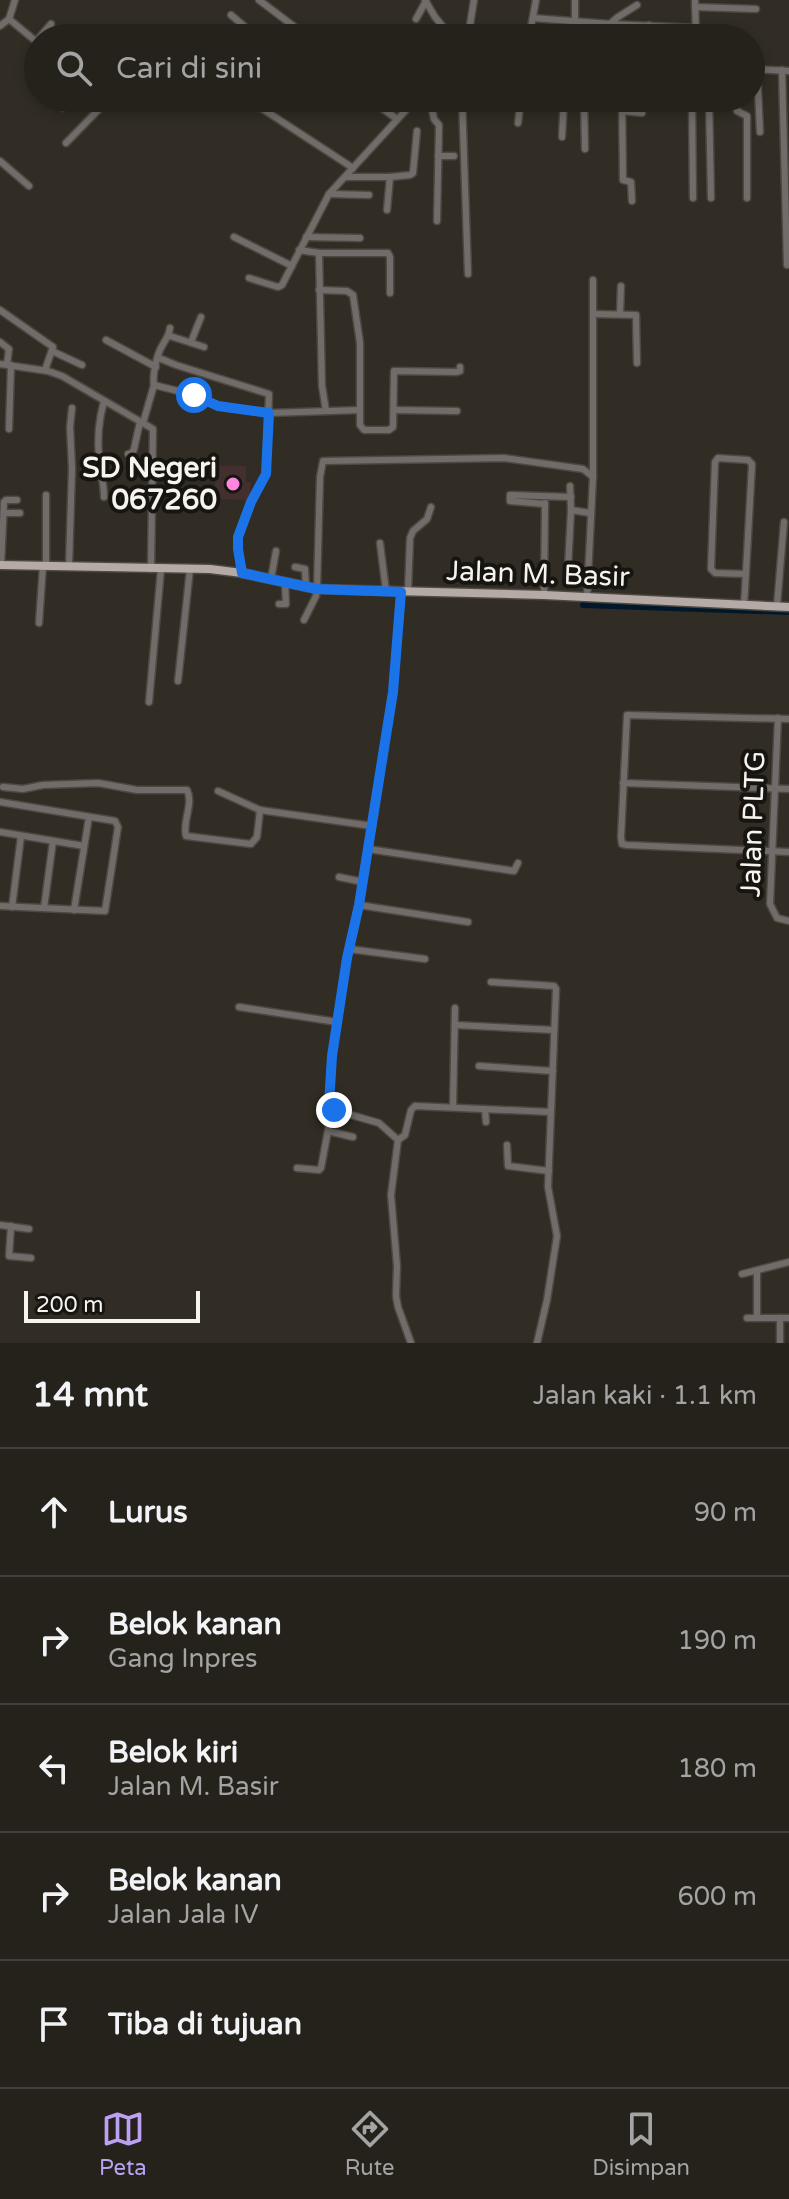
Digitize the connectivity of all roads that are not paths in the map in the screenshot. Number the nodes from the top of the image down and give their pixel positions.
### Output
1 (15, 0) edge
2 (259, 0) edge
3 (426, 0) edge
4 (474, 0) edge
5 (536, 0) edge
6 (575, 0) edge
7 (744, 0) edge
8 (695, 4) edge
9 (637, 5) dead end
10 (744, 9) junction
11 (756, 9) dead end
12 (231, 15) dead end
13 (533, 18) junction
14 (9, 19) junction
15 (27, 19) dead end
16 (416, 19) dead end
17 (574, 22) junction
18 (242, 24) edge
19 (291, 24) edge
20 (440, 24) edge
21 (470, 24) edge
22 (532, 24) edge
23 (610, 24) joint
24 (696, 24) edge
25 (0, 26) edge
26 (20, 27) junction
27 (24, 30) edge
28 (765, 69) edge
29 (785, 70) edge
30 (96, 112) edge
31 (267, 112) edge
32 (387, 112) edge
33 (402, 112) edge
34 (433, 112) edge
35 (462, 112) edge
36 (519, 112) edge
37 (563, 112) edge
38 (584, 112) edge
39 (622, 112) edge
40 (632, 112) edge
41 (692, 112) edge
42 (709, 112) edge
43 (739, 112) edge
44 (758, 112) edge
45 (642, 113) dead end
46 (395, 118) junction
47 (518, 123) dead end
48 (417, 131) dead end
49 (760, 132) dead end
50 (562, 137) dead end
51 (66, 143) dead end
52 (585, 149) dead end
53 (438, 156) junction
54 (454, 156) dead end
55 (0, 161) edge
56 (353, 168) junction
57 (345, 177) junction
58 (390, 177) junction
59 (29, 186) dead end
60 (329, 194) junction
61 (369, 195) dead end
62 (693, 198) dead end
63 (711, 198) dead end
64 (747, 198) dead end
65 (632, 201) dead end
66 (387, 210) dead end
67 (437, 221) dead end
68 (234, 237) dead end
69 (306, 237) junction
70 (360, 238) dead end
71 (299, 250) junction
72 (319, 253) junction
73 (787, 265) dead end
74 (292, 266) junction
75 (468, 274) dead end
76 (249, 278) dead end
77 (593, 280) dead end
78 (621, 286) dead end
79 (319, 290) junction
80 (390, 293) dead end
81 (0, 310) edge
82 (593, 314) junction
83 (620, 314) junction
84 (201, 317) dead end
85 (106, 340) dead end
86 (0, 342) edge
87 (191, 342) junction
88 (204, 347) dead end
89 (52, 351) junction
90 (159, 358) junction
91 (637, 363) dead end
92 (6, 364) edge
93 (82, 365) dead end
94 (156, 367) junction
95 (460, 367) dead end
96 (45, 370) junction
97 (154, 385) junction
98 (104, 401) junction
99 (72, 408) dead end
100 (360, 410) junction
101 (395, 410) junction
102 (326, 411) junction
103 (457, 411) dead end
104 (269, 413) junction
105 (142, 422) junction
106 (9, 429) dead end
107 (128, 454) dead end
108 (593, 477) junction
109 (570, 486) dead end
110 (46, 495) dead end
111 (104, 497) dead end
112 (571, 497) junction
113 (17, 500) dead end
114 (545, 500) junction
115 (431, 507) dead end
116 (571, 510) junction
117 (4, 513) junction
118 (20, 513) dead end
119 (590, 513) junction
120 (784, 522) dead end
121 (380, 543) dead end
122 (276, 551) dead end
123 (0, 565) edge
124 (45, 565) junction
125 (69, 566) junction
126 (295, 567) dead end
127 (568, 568) dead end
128 (156, 569) junction
129 (190, 569) junction
130 (242, 573) junction
131 (746, 574) junction
132 (271, 579) junction
133 (285, 583) junction
134 (306, 588) junction
135 (317, 589) junction
136 (386, 591) junction
137 (405, 592) junction
138 (544, 595) junction
139 (587, 597) junction
140 (279, 604) dead end
141 (744, 604) junction
142 (777, 606) junction
143 (789, 607) edge
144 (304, 620) dead end
145 (39, 623) dead end
146 (178, 681) dead end
147 (149, 702) dead end
148 (778, 718) junction
149 (789, 719) edge
150 (623, 783) junction
151 (3, 787) dead end
152 (775, 789) junction
153 (789, 789) edge
154 (218, 791) dead end
155 (0, 802) edge
156 (260, 810) junction
157 (89, 817) junction
158 (372, 826) junction
159 (0, 832) edge
160 (21, 836) junction
161 (53, 841) junction
162 (84, 846) junction
163 (368, 849) junction
164 (771, 852) junction
165 (789, 852) edge
166 (518, 863) dead end
167 (339, 877) dead end
168 (363, 882) junction
169 (359, 905) junction
170 (0, 906) edge
171 (12, 907) junction
172 (44, 908) junction
173 (74, 910) junction
174 (789, 921) edge
175 (468, 922) dead end
176 (349, 949) junction
177 (425, 959) dead end
178 (491, 982) dead end
179 (239, 1007) dead end
180 (455, 1008) dead end
181 (337, 1022) junction
182 (455, 1025) junction
183 (554, 1030) junction
184 (479, 1066) dead end
185 (553, 1071) junction
186 (453, 1107) junction
187 (332, 1109) junction
188 (485, 1109) junction
189 (551, 1112) junction
190 (486, 1122) dead end
191 (328, 1131) junction
192 (353, 1137) dead end
193 (398, 1140) junction
194 (507, 1145) dead end
195 (297, 1168) dead end
196 (549, 1171) junction
197 (0, 1225) edge
198 (11, 1226) junction
199 (29, 1229) dead end
200 (31, 1258) dead end
201 (789, 1262) edge
202 (757, 1271) junction
203 (742, 1274) dead end
204 (747, 1318) dead end
205 (757, 1318) junction
206 (780, 1318) junction
207 (789, 1318) edge
208 (411, 1343) edge
209 (537, 1343) edge
210 (780, 1343) edge

1 - 14 street
2 - 19 street
3 - 16 street
3 - 20 street
4 - 21 street
5 - 13 street
6 - 17 street
7 - 10 street
8 - 10 street
8 - 24 street
9 - 23 street
10 - 11 street
12 - 18 street
13 - 17 street
13 - 22 street
14 - 25 street
14 - 26 street
15 - 26 street
17 - 23 street
26 - 27 street
28 - 29 street
29 - 73 street
30 - 51 street
31 - 56 street
32 - 46 street
33 - 46 street
34 - 53 street
35 - 75 street
36 - 47 street
37 - 50 street
38 - 52 street
39 - 65 street
40 - 45 street
41 - 62 street
42 - 63 street
43 - 64 street
44 - 49 street
46 - 56 street
48 - 58 street
53 - 54 street
53 - 67 street
55 - 59 street
56 - 57 street
57 - 58 street
57 - 60 street
58 - 66 street
60 - 61 street
60 - 69 street
68 - 74 street
69 - 70 street
69 - 71 street
71 - 72 street
71 - 74 street
72 - 79 street
72 - 80 street
74 - 76 street
77 - 82 street
78 - 83 street
79 - 100 street
79 - 102 street
81 - 89 street
82 - 83 street
82 - 108 street
83 - 91 street
84 - 87 street
85 - 94 street
86 - 92 street
87 - 88 street
87 - 90 street
89 - 93 street
89 - 96 street
90 - 94 street
90 - 104 street
92 - 96 street
92 - 106 street
94 - 97 street
95 - 101 street
96 - 98 street
97 - 104 street
97 - 105 street
98 - 105 street
98 - 111 street
99 - 125 street
100 - 101 street
100 - 102 street
101 - 103 street
102 - 104 street
104 - 130 street
105 - 107 street
105 - 128 street
108 - 119 street
108 - 135 street
109 - 112 street
110 - 124 street
112 - 114 street
112 - 116 street
113 - 117 street
114 - 114 street
114 - 138 street
115 - 137 street
116 - 119 street
116 - 127 street
117 - 118 street
117 - 123 street
119 - 139 street
120 - 142 street
121 - 136 street
122 - 132 street
123 - 124 main road, Jalan M. Basir
124 - 125 main road, Jalan M. Basir
124 - 145 street
125 - 128 main road, Jalan M. Basir
126 - 134 street
128 - 129 main road, Jalan M. Basir
128 - 147 street
129 - 130 main road, Jalan M. Basir
129 - 146 street
130 - 132 main road, Jalan M. Basir
131 - 131 street
131 - 141 street
132 - 133 main road, Jalan M. Basir
133 - 134 main road, Jalan M. Basir
133 - 140 street
134 - 135 main road, Jalan M. Basir
135 - 136 main road, Jalan M. Basir
135 - 144 street
136 - 137 main road, Jalan M. Basir
137 - 138 main road, Jalan M. Basir
137 - 158 street
138 - 139 main road, Jalan M. Basir
139 - 141 main road, Jalan M. Basir
141 - 142 main road, Jalan M. Basir
142 - 143 main road, Jalan M. Basir
148 - 149 street
148 - 150 street
148 - 152 street, Jalan PLTG
150 - 152 street
150 - 164 street
151 - 156 street
152 - 153 street
152 - 164 street, Jalan PLTG
154 - 156 street
155 - 157 street
156 - 158 street
157 - 162 street
157 - 173 street
158 - 163 street
159 - 160 street
160 - 161 street
160 - 171 street
161 - 162 street
161 - 172 street
162 - 173 street
163 - 166 street
163 - 168 street
164 - 165 street
164 - 174 street, Jalan PLTG
167 - 168 street
168 - 169 street
169 - 175 street
169 - 176 street
170 - 171 street
171 - 172 street
172 - 173 street
176 - 177 street
176 - 181 street
178 - 183 street
179 - 181 street
180 - 182 street
181 - 187 street
182 - 183 street
182 - 186 street
183 - 185 street
184 - 185 street
185 - 189 street
186 - 188 street
186 - 193 street
187 - 191 street
187 - 193 street
188 - 189 street
188 - 190 street
189 - 196 street
191 - 192 street
191 - 195 street
193 - 208 street
194 - 196 street
196 - 209 street
197 - 198 street
198 - 199 street
198 - 200 street
201 - 202 street
202 - 203 street
202 - 205 street
204 - 205 street
205 - 206 street
206 - 207 street
206 - 210 street

